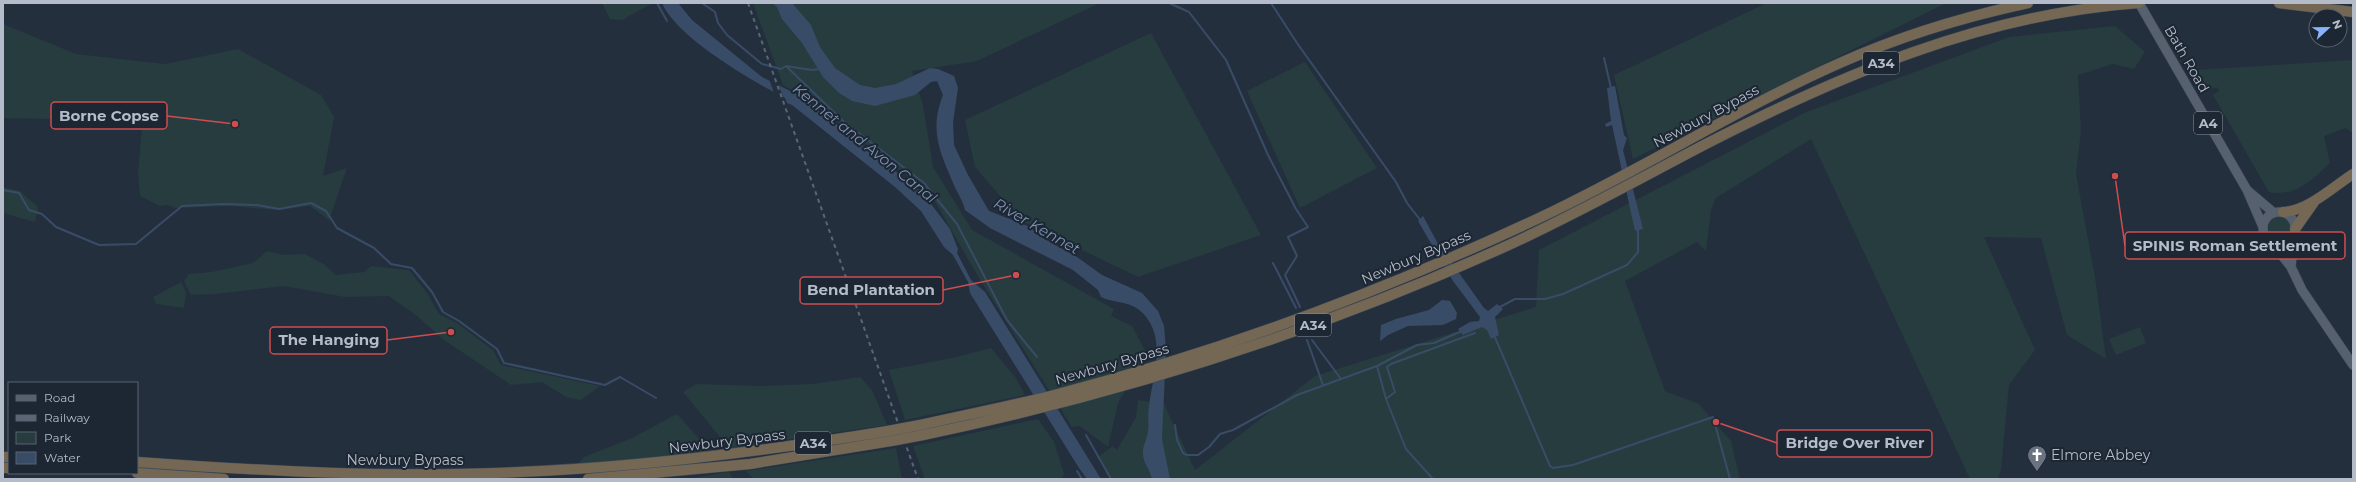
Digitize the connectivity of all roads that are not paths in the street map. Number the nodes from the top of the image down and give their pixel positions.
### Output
1 (2028, 3) edge
2 (2139, 3) edge
3 (2279, 3) edge
4 (2312, 6) junction
5 (2353, 12) edge
6 (2353, 16) edge
7 (2353, 174) edge
8 (2247, 190) junction
9 (2315, 200) junction
10 (2279, 212) junction
11 (2263, 227) junction
12 (2295, 232) junction
13 (2272, 243) junction
14 (2291, 267) junction
15 (2353, 365) edge
16 (921, 430) junction
17 (138, 462) edge
18 (138, 472) edge
19 (224, 479) edge
20 (588, 479) edge

1 - 16 highway, Newbury Bypass / A34
2 - 8 main road, Bath Road / A4
2 - 16 highway, Newbury Bypass / A34
3 - 4 highway
4 - 5 highway
4 - 6 highway
7 - 9 highway
8 - 10 main road, Bath Road / A4
8 - 11 main road, Bath Road / A4
9 - 10 highway
9 - 12 highway
10 - 11 main road
10 - 12 main road
11 - 13 main road
12 - 13 main road
12 - 14 main road
13 - 14 main road
14 - 15 main road
16 - 17 highway, Newbury Bypass / A34, bridge
16 - 20 highway, Newbury Bypass / A34, bridge
18 - 19 highway

